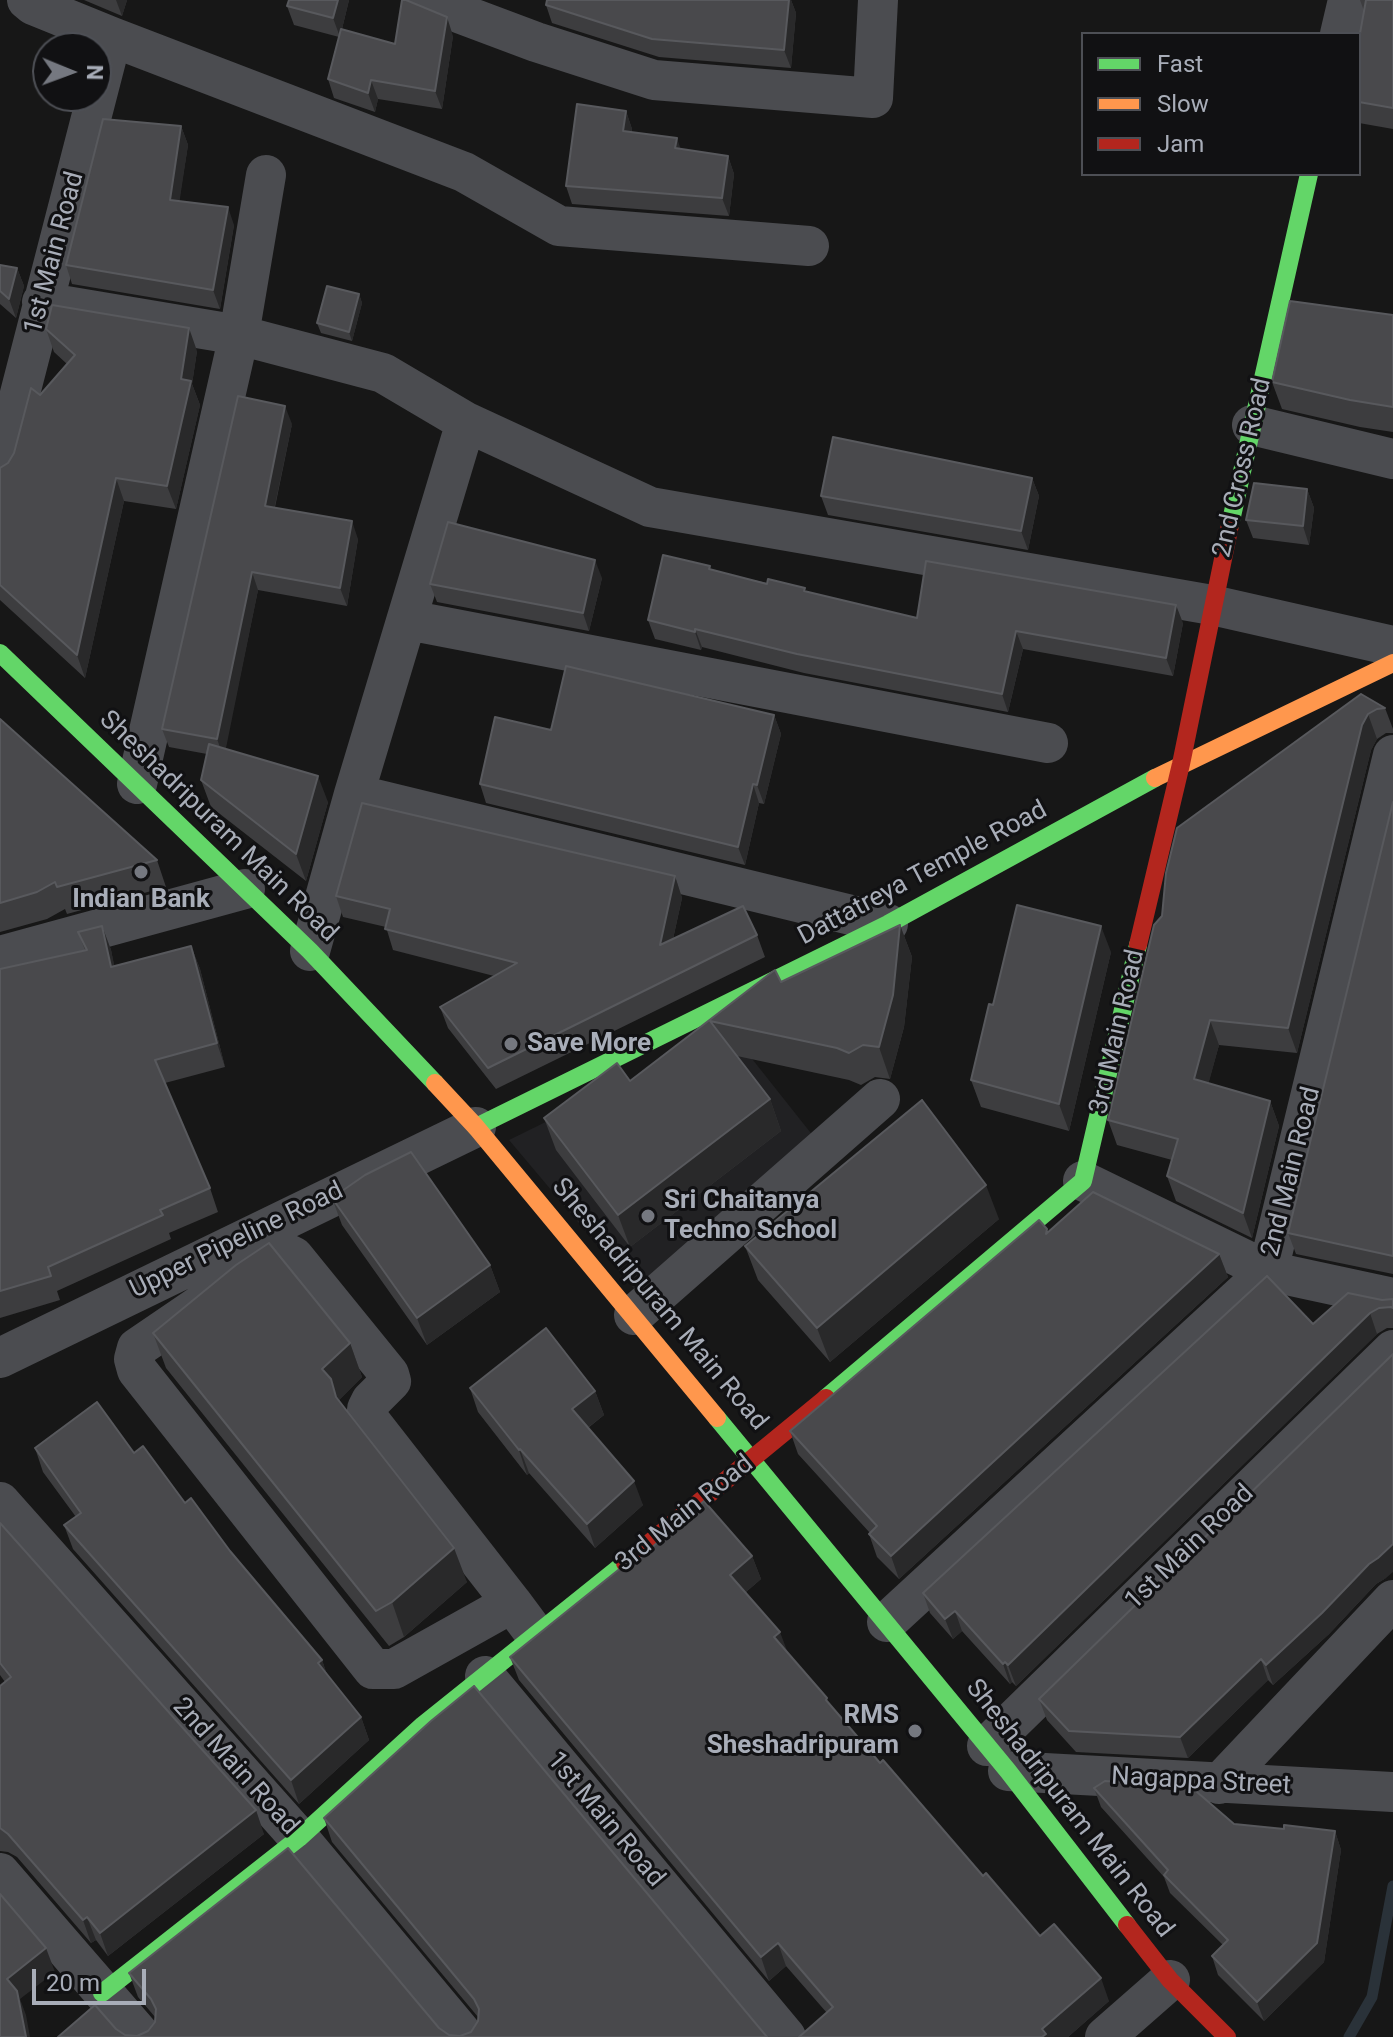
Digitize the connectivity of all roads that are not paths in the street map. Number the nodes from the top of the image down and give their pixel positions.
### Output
1 (27, 0) edge
2 (424, 0) edge
3 (878, 0) edge
4 (1348, 0) edge
5 (100, 32) edge
6 (1340, 32) edge
7 (112, 37) edge
8 (92, 112) edge
9 (266, 175) dead end
10 (1309, 176) edge
11 (809, 246) dead end
12 (42, 302) junction
13 (239, 335) junction
14 (466, 422) junction
15 (1252, 425) junction
16 (1393, 459) edge
17 (0, 471) edge
18 (1212, 605) junction
19 (408, 620) junction
20 (1393, 646) edge
21 (0, 653) edge
22 (1393, 663) edge
23 (1048, 743) dead end
24 (1393, 755) edge
25 (1181, 764) junction
26 (137, 784) junction
27 (354, 794) junction
28 (245, 889) junction
29 (888, 924) junction
30 (310, 951) junction
31 (0, 956) edge
32 (880, 1099) dead end
33 (476, 1127) junction
34 (1083, 1181) junction
35 (1268, 1271) junction
36 (1393, 1298) edge
37 (634, 1315) junction
38 (1393, 1350) edge
39 (0, 1358) edge
40 (754, 1459) junction
41 (0, 1502) edge
42 (1393, 1600) edge
43 (524, 1619) junction
44 (887, 1622) junction
45 (485, 1676) junction
46 (998, 1758) junction
47 (1219, 1784) junction
48 (1393, 1792) edge
49 (299, 1838) junction
50 (0, 1873) edge
51 (1170, 1980) junction
52 (102, 1993) junction
53 (142, 2037) edge
54 (465, 2037) edge
55 (786, 2037) edge
56 (1105, 2037) edge
57 (1227, 2037) edge

1 - 5 street
2 - 3 street
4 - 6 street
7 - 11 street
8 - 12 street, 1st Main Road
9 - 13 street
10 - 15 street, 2nd Cross Road
12 - 13 street
12 - 17 street, 1st Main Road
13 - 14 street
13 - 26 street
14 - 18 street
14 - 19 street
15 - 16 street
15 - 18 street, 2nd Cross Road
18 - 20 street
18 - 25 street, 2nd Cross Road
19 - 23 street
19 - 27 street
21 - 26 street, Sheshadripuram Main Road
22 - 25 street, Dattatreya Temple Road
24 - 35 street, 2nd Main Road
25 - 29 street, Dattatreya Temple Road
25 - 34 street, 3rd Main Road
26 - 28 street, Sheshadripuram Main Road
27 - 29 street
27 - 30 street
28 - 30 street, Sheshadripuram Main Road
28 - 31 street
29 - 33 street, Dattatreya Temple Road
30 - 33 street, Sheshadripuram Main Road
32 - 37 street
33 - 37 street, Sheshadripuram Main Road
33 - 39 street, Upper Pipeline Road
34 - 35 street
34 - 40 street, 3rd Main Road
35 - 36 street
35 - 44 street, 2nd Main Road
37 - 40 street, Sheshadripuram Main Road
38 - 46 street, 1st Main Road
40 - 43 street, 3rd Main Road
40 - 44 street, Sheshadripuram Main Road
41 - 49 street, 2nd Main Road
42 - 47 street
43 - 43 street
43 - 45 street, 3rd Main Road
44 - 46 street, Sheshadripuram Main Road
45 - 49 street, 3rd Main Road
45 - 55 street, 1st Main Road
46 - 47 street, Nagappa Street
46 - 51 street, Sheshadripuram Main Road
47 - 48 street, Nagappa Street
49 - 52 street, 3rd Main Road
49 - 54 street, 2nd Main Road
50 - 52 street
51 - 56 street
51 - 57 street, Sheshadripuram Main Road
52 - 53 street

